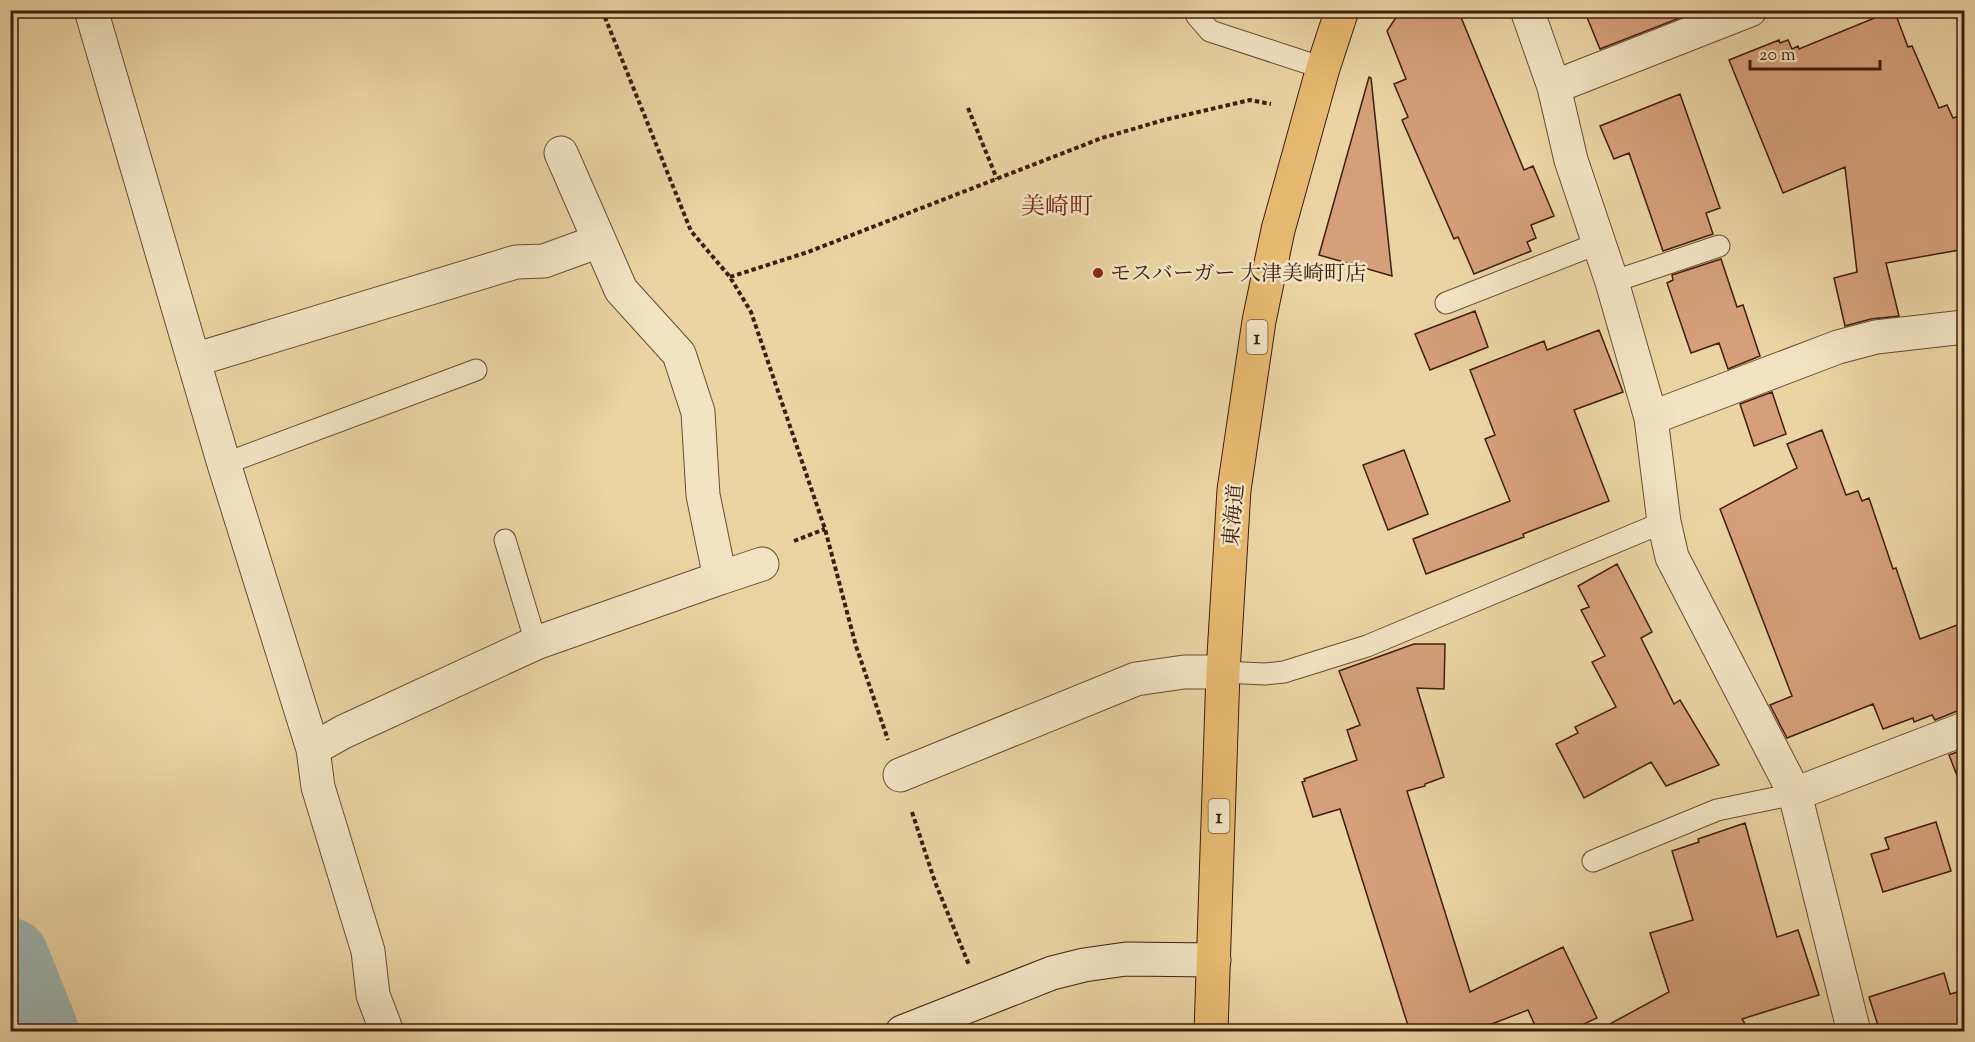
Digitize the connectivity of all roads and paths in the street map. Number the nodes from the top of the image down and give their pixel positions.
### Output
1 (91, 10) edge
2 (602, 10) edge
3 (1194, 10) edge
4 (1342, 10) edge
5 (1527, 10) edge
6 (1750, 10) edge
7 (1323, 68) junction
8 (1554, 87) junction
9 (1273, 104) dead end
10 (968, 108) dead end
11 (561, 153) dead end
12 (997, 179) junction
13 (598, 241) junction
14 (1599, 243) junction
15 (1719, 246) dead end
16 (729, 277) junction
17 (1611, 282) junction
18 (1446, 303) dead end
19 (1965, 327) edge
20 (194, 360) junction
21 (476, 370) dead end
22 (1652, 418) junction
23 (224, 464) junction
24 (1664, 522) junction
25 (825, 529) junction
26 (505, 540) dead end
27 (774, 554) joint
28 (720, 578) junction
29 (536, 643) junction
30 (1223, 672) junction
31 (1965, 729) edge
32 (313, 749) junction
33 (900, 776) junction
34 (1795, 794) junction
35 (1593, 861) dead end
36 (1214, 960) junction
37 (983, 999) junction
38 (387, 1032) edge
39 (902, 1032) edge
40 (1211, 1032) edge
41 (1854, 1032) edge

1 - 20 street
2 - 16 path
3 - 7 lane
4 - 7 highway, 東海道 / 1
5 - 8 street
6 - 8 street
7 - 30 highway, 東海道 / 1
8 - 14 street
9 - 12 path
10 - 12 path
11 - 13 street
12 - 16 path
13 - 20 street
13 - 28 street
14 - 17 street
14 - 18 lane
15 - 17 lane
16 - 25 path
17 - 22 street
19 - 22 street
20 - 23 street
21 - 23 lane
22 - 24 street
23 - 32 street
24 - 30 lane
24 - 34 street
25 - 27 path
25 - 33 path
26 - 29 lane
27 - 28 street
28 - 29 street
29 - 32 street
30 - 33 street
30 - 36 highway, 東海道 / 1
31 - 34 street
32 - 38 street
33 - 37 path
34 - 35 lane
34 - 41 street
36 - 37 street
36 - 40 highway, 東海道 / 1
37 - 39 street

